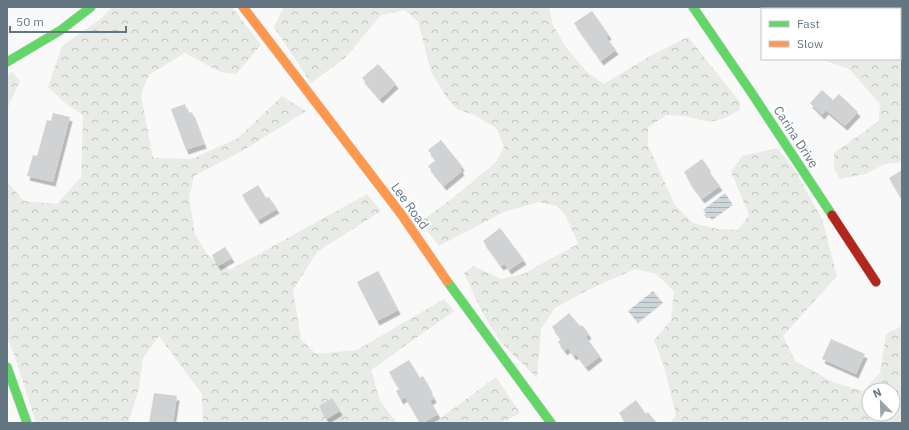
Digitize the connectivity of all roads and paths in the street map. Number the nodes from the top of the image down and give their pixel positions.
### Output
1 (91, 7) edge
2 (243, 7) edge
3 (693, 7) edge
4 (7, 62) edge
5 (876, 282) dead end
6 (7, 367) edge
7 (27, 423) edge
8 (551, 423) edge

1 - 4 street
2 - 8 street, Lee Road
3 - 5 street, Carina Drive
6 - 7 street

